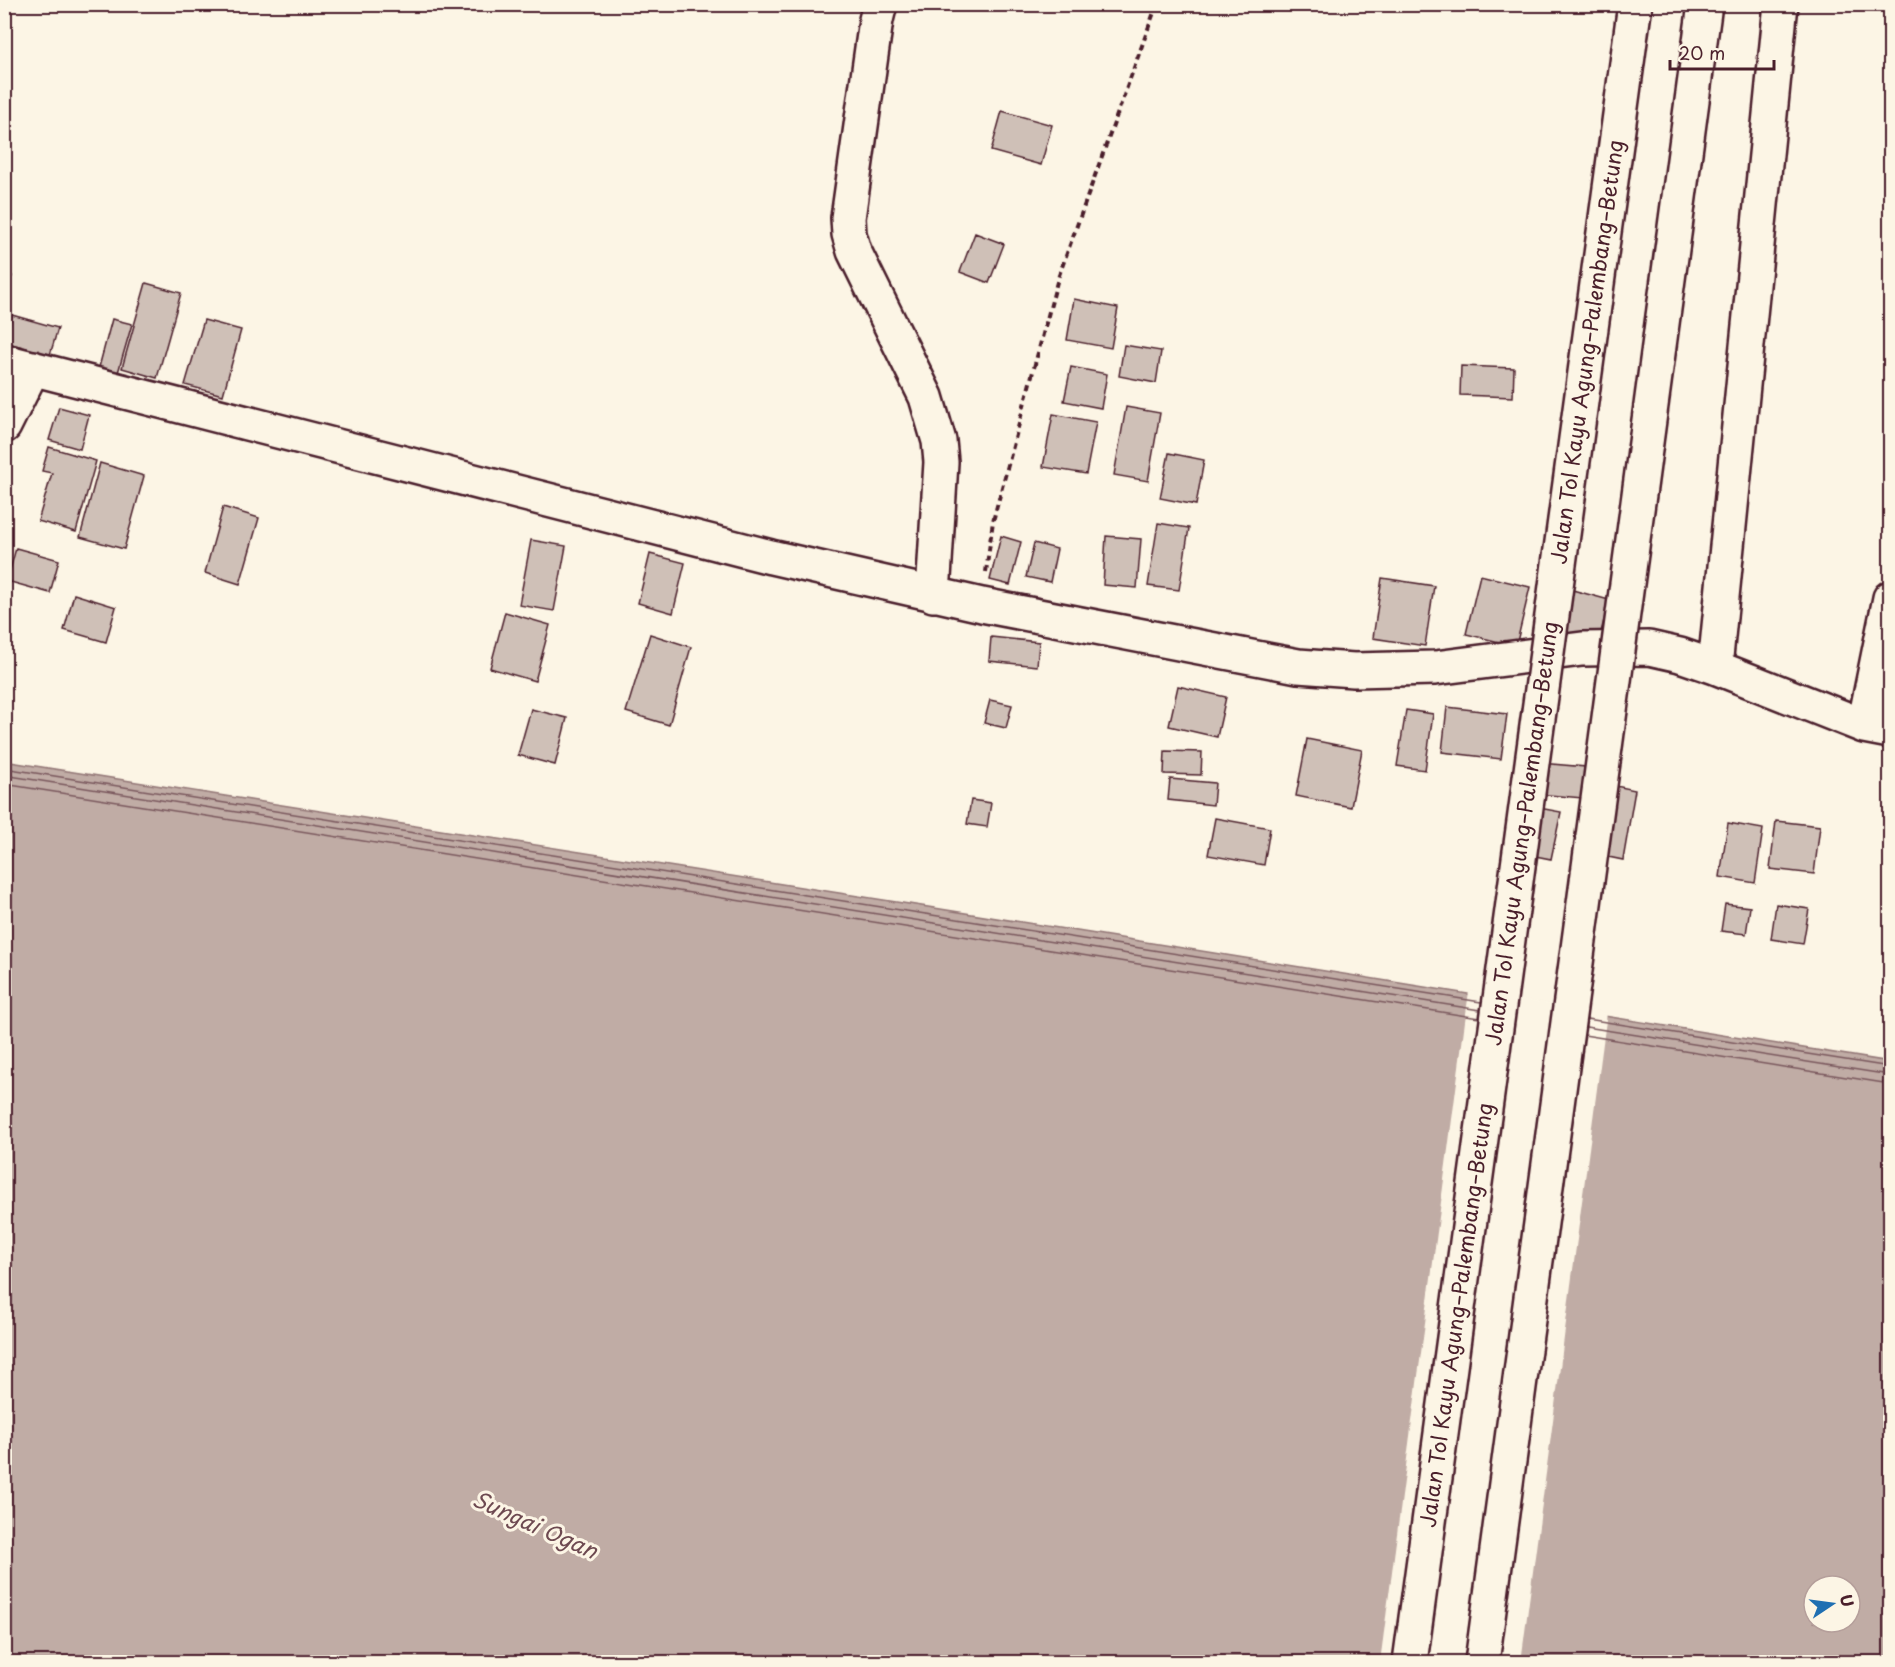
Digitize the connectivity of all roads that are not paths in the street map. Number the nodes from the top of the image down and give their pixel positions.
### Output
1 (880, 4) edge
2 (1635, 4) edge
3 (1705, 4) edge
4 (1782, 4) edge
5 (19, 365) edge
6 (4, 426) edge
7 (933, 595) junction
8 (1890, 598) edge
9 (1715, 668) junction
10 (1877, 728) edge
11 (1410, 1662) edge
12 (1482, 1662) edge

1 - 7 main road
2 - 11 main road, Jalan Tol Kayu Agung–Palembang–Betung, bridge
3 - 12 main road, bridge
4 - 9 main road
5 - 6 main road
5 - 7 main road
7 - 9 main road
8 - 10 main road
9 - 10 main road

